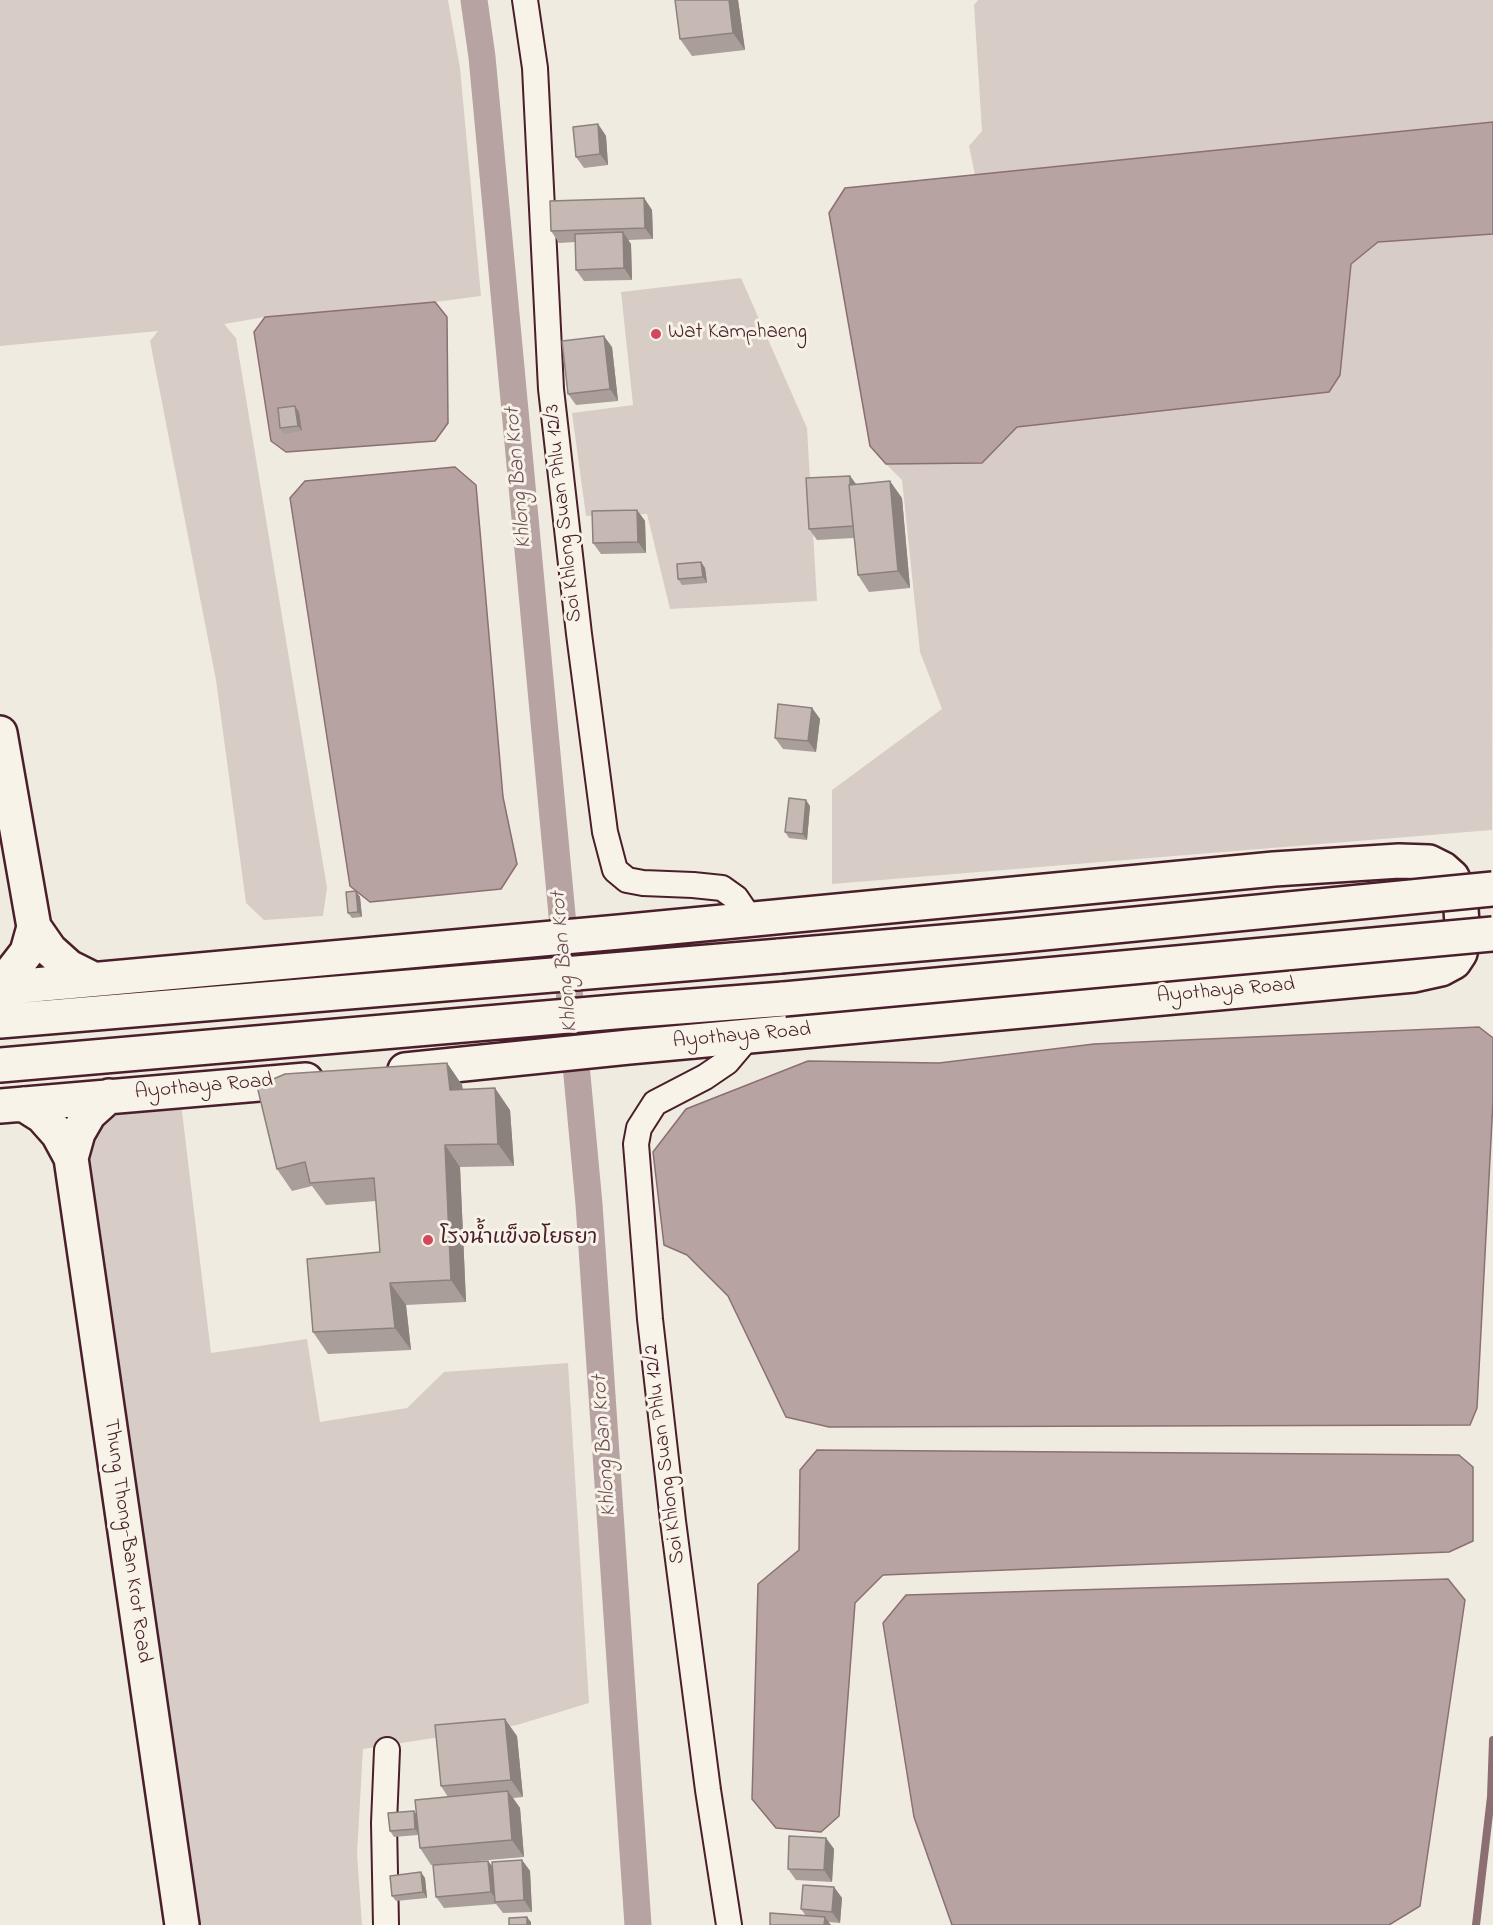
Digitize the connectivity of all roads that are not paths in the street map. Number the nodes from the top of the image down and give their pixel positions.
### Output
1 (525, 0) edge
2 (0, 734) edge
3 (1493, 889) edge
4 (751, 920) junction
5 (34, 927) junction
6 (1493, 934) edge
7 (93, 979) junction
8 (0, 981) edge
9 (0, 988) edge
10 (0, 1022) edge
11 (749, 1036) junction
12 (0, 1065) edge
13 (375, 1073) edge
14 (340, 1077) edge
15 (109, 1096) junction
16 (12, 1105) edge
17 (71, 1158) junction
18 (387, 1750) dead end
19 (182, 1925) edge
20 (386, 1925) edge
21 (729, 1925) edge

1 - 4 street, Soi Khlong Suan Phlu 12/3
2 - 5 street
3 - 10 street, bridge
4 - 7 street, Ayothaya Road
4 - 11 street, Ayothaya Road
5 - 7 street
5 - 8 street
6 - 12 street, Ayothaya Road, bridge
7 - 9 street, Ayothaya Road
11 - 13 street, Ayothaya Road
11 - 21 street, Soi Khlong Suan Phlu 12/2
14 - 15 street, Ayothaya Road
15 - 16 street, Ayothaya Road
15 - 17 street, Thung Thong-Ban Krot Road
16 - 17 street, Thung Thong-Ban Krot Road
17 - 19 street, Thung Thong-Ban Krot Road
18 - 20 street

